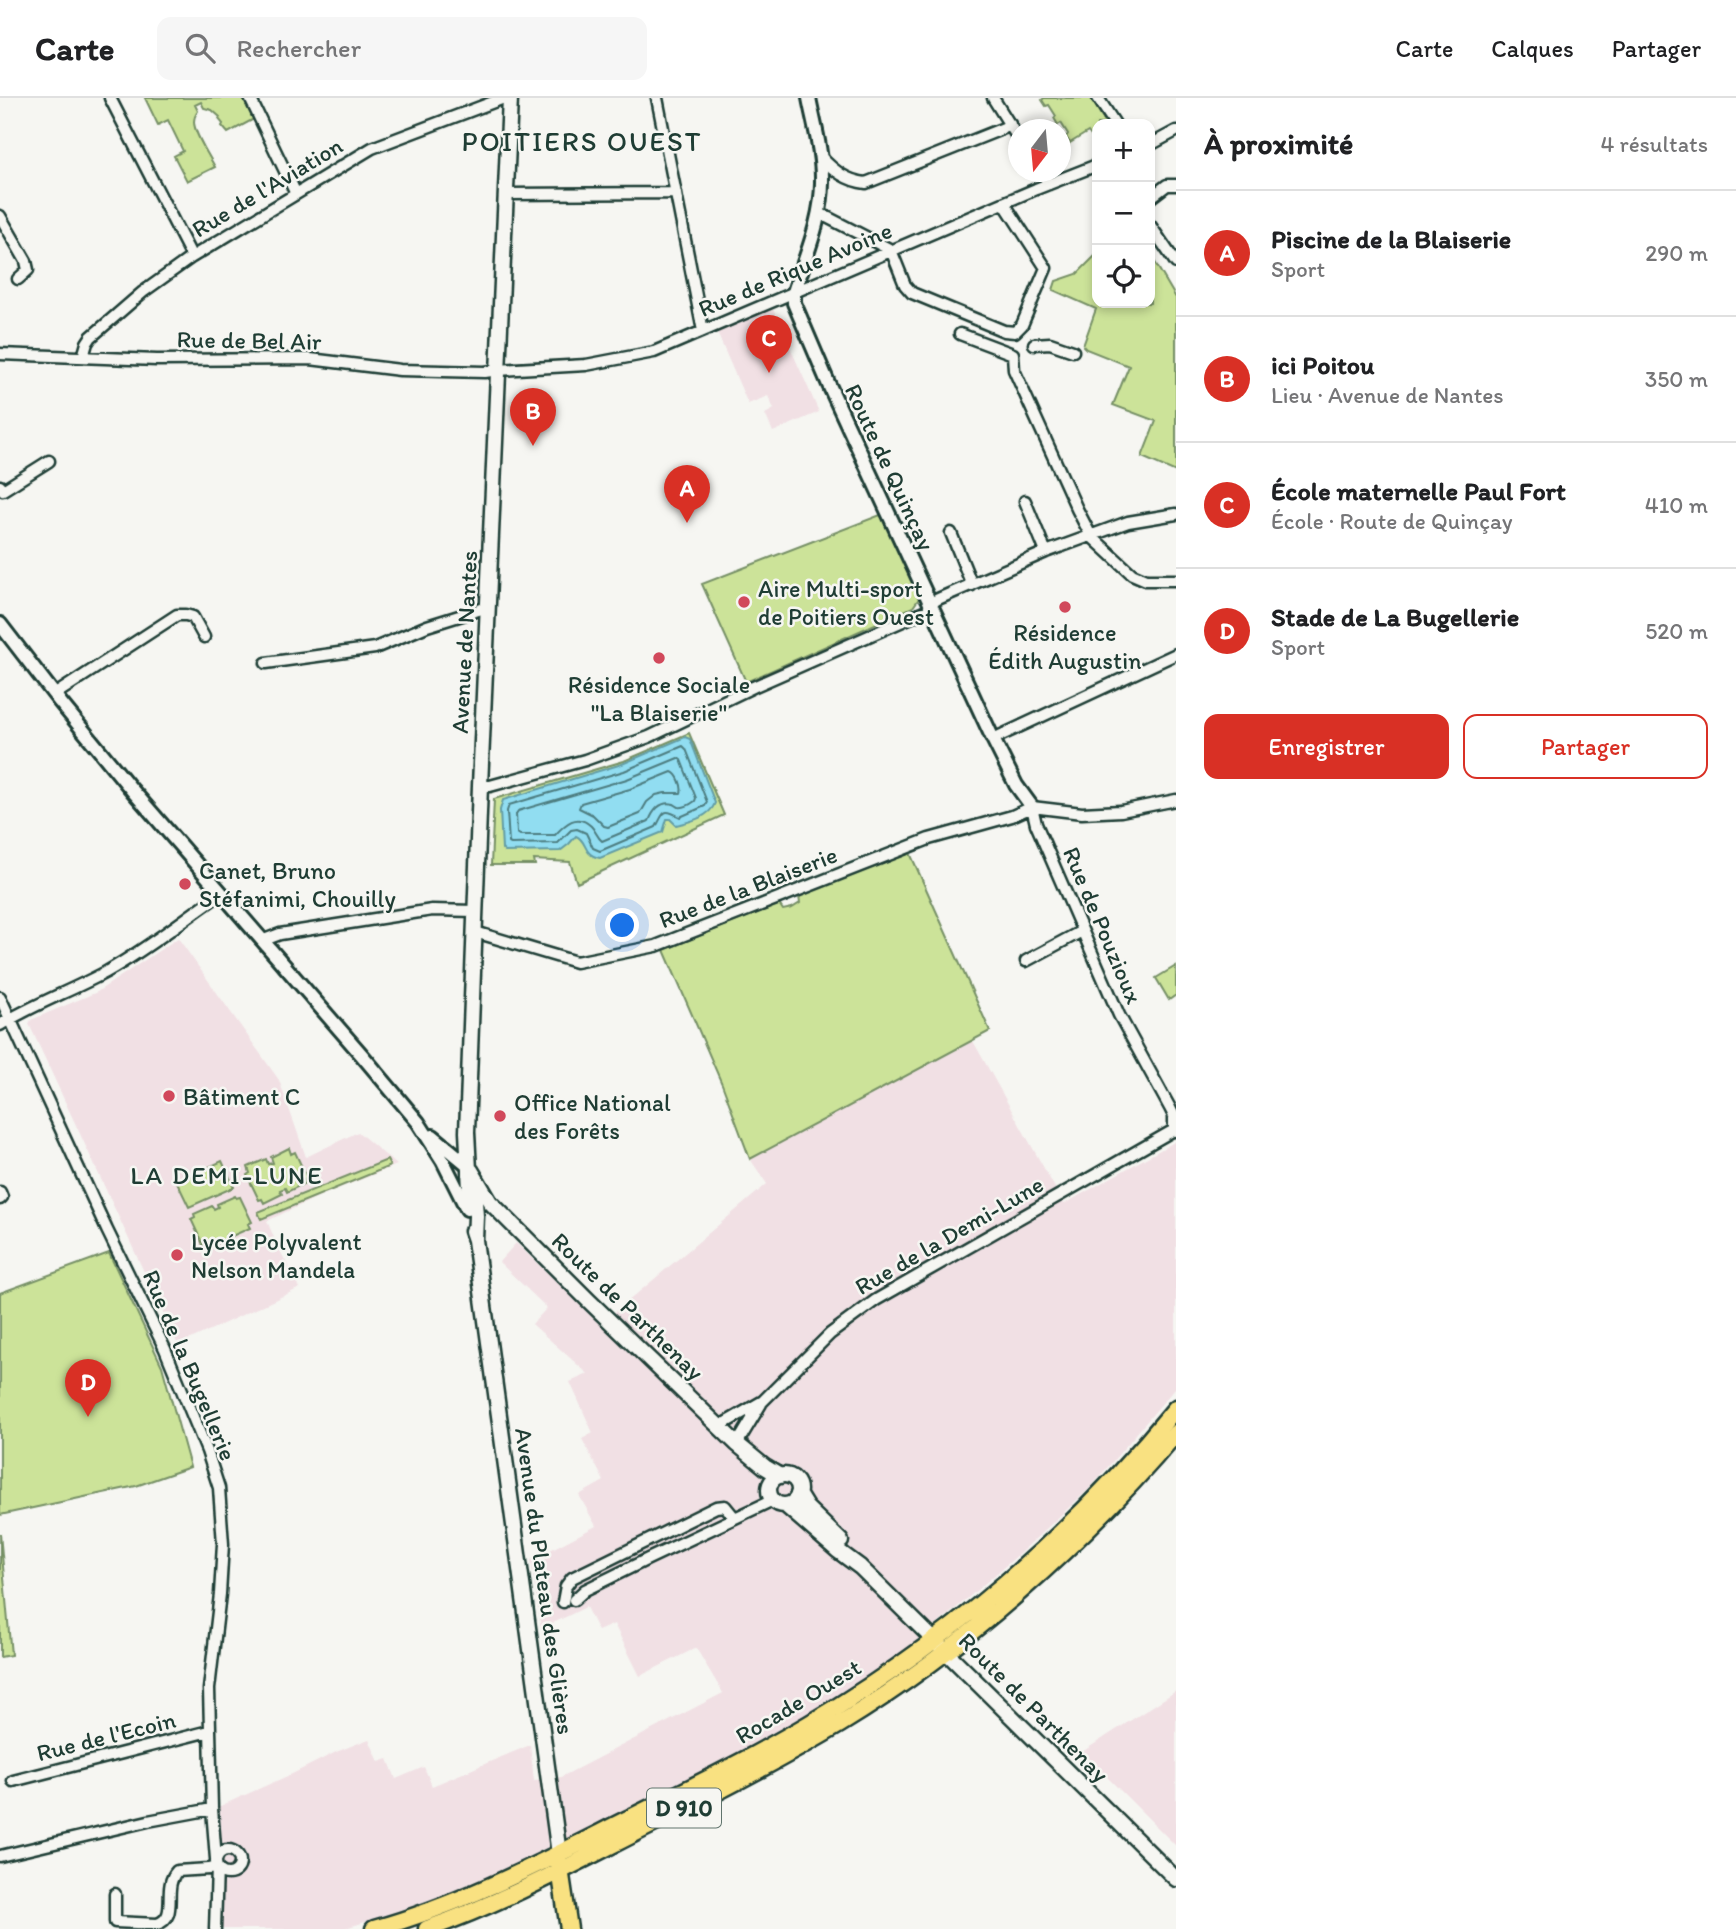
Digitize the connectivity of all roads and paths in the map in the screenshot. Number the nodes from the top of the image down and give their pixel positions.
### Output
1 (110, 98) edge
2 (250, 98) edge
3 (504, 98) edge
4 (510, 98) edge
5 (657, 98) edge
6 (809, 98) edge
7 (993, 98) edge
8 (1098, 98) edge
9 (1112, 119) edge
10 (1008, 121) edge
11 (1008, 125) edge
12 (1176, 131) edge
13 (1155, 142) edge
14 (821, 157) junction
15 (1092, 167) edge
16 (1049, 184) joint
17 (1176, 185) edge
18 (676, 192) junction
19 (296, 194) junction
20 (506, 194) junction
21 (1155, 194) edge
22 (1004, 203) junction
23 (819, 213) junction
24 (0, 216) edge
25 (1155, 232) edge
26 (891, 250) junction
27 (192, 257) junction
28 (1176, 263) edge
29 (18, 279) dead end
30 (794, 292) junction
31 (703, 331) junction
32 (960, 334) dead end
33 (1034, 344) dead end
34 (1073, 351) dead end
35 (0, 354) edge
36 (83, 357) junction
37 (498, 370) junction
38 (49, 460) dead end
39 (0, 486) edge
40 (1025, 501) dead end
41 (1176, 514) edge
42 (951, 533) dead end
43 (1091, 536) junction
44 (1046, 552) junction
45 (1176, 580) edge
46 (972, 585) junction
47 (930, 604) junction
48 (488, 607) junction
49 (0, 624) edge
50 (204, 637) dead end
51 (1176, 653) edge
52 (266, 663) dead end
53 (54, 695) junction
54 (993, 739) junction
55 (480, 786) junction
56 (1176, 800) edge
57 (1032, 807) junction
58 (222, 893) junction
59 (475, 911) junction
60 (475, 932) junction
61 (1082, 932) junction
62 (264, 940) junction
63 (1026, 961) dead end
64 (0, 997) edge
65 (5, 1022) edge
66 (418, 1122) junction
67 (1175, 1130) edge
68 (443, 1161) junction
69 (468, 1165) junction
70 (470, 1189) junction
71 (0, 1192) edge
72 (0, 1199) edge
73 (488, 1199) junction
74 (467, 1209) junction
75 (475, 1240) junction
76 (763, 1401) junction
77 (1176, 1408) edge
78 (718, 1427) junction
79 (1176, 1433) edge
80 (737, 1444) junction
81 (777, 1492) junction
82 (798, 1494) junction
83 (734, 1517) junction
84 (860, 1567) junction
85 (940, 1645) junction
86 (209, 1731) junction
87 (13, 1781) dead end
88 (212, 1809) junction
89 (215, 1830) junction
90 (229, 1850) junction
91 (558, 1854) junction
92 (0, 1856) edge
93 (219, 1866) junction
94 (561, 1871) junction
95 (1176, 1879) edge
96 (115, 1894) dead end
97 (215, 1929) edge
98 (374, 1929) edge
99 (427, 1929) edge
100 (569, 1929) edge

1 - 27 street
2 - 19 street
3 - 19 street, Rue de l'Aviation
4 - 20 main road, Avenue de Nantes
5 - 18 street
6 - 14 street
7 - 10 street
8 - 9 street
11 - 14 street
12 - 13 street
14 - 23 street
15 - 16 street, Rue de Rique Avoine
16 - 22 street, Rue de Rique Avoine
17 - 21 street
18 - 20 street
18 - 31 street
19 - 27 street, Rue de l'Aviation
20 - 37 main road, Avenue de Nantes
22 - 26 street, Rue de Rique Avoine
22 - 26 street
23 - 26 street
23 - 30 street
24 - 29 street
25 - 28 street
26 - 30 street, Rue de Rique Avoine
27 - 36 street, Rue de l'Aviation
30 - 31 street, Rue de Rique Avoine
30 - 47 street, Route de Quinçay
31 - 37 street, Rue de Rique Avoine
32 - 43 street
33 - 34 street
35 - 36 street, Rue de Bel Air
36 - 37 street, Rue de Bel Air
37 - 48 main road, Avenue de Nantes
38 - 39 street
40 - 44 street
41 - 43 street
42 - 46 street
43 - 44 street
43 - 45 street
44 - 46 street
46 - 47 street
47 - 54 street, Route de Quinçay
47 - 55 street
48 - 52 street
48 - 55 main road, Avenue de Nantes
49 - 53 street
50 - 53 street
51 - 54 street
53 - 58 street
54 - 57 street, Route de Quinçay
55 - 59 main road, Avenue de Nantes
56 - 57 street
57 - 60 street, Rue de la Blaiserie
57 - 61 street, Rue de Pouzioux
58 - 62 street
58 - 65 street
59 - 60 main road, Avenue de Nantes
59 - 62 street
60 - 69 main road, Avenue de Nantes
61 - 63 street
61 - 67 street, Rue de Pouzioux
62 - 66 street
64 - 65 street, Rue de la Bugellerie
65 - 86 street, Rue de la Bugellerie
66 - 68 street
66 - 69 street
67 - 76 street, Rue de la Demi-Lune
68 - 70 street
68 - 74 street
69 - 70 main road, Avenue de Nantes
69 - 73 main road, Route de Parthenay
70 - 73 main road, Route de Parthenay
70 - 74 main road, Avenue du Plateau des Glières
70 - 75 main road, Avenue du Plateau des Glières
71 - 72 street
73 - 78 main road, Route de Parthenay
74 - 75 main road, Avenue du Plateau des Glières
75 - 91 main road, Avenue du Plateau des Glières
76 - 78 street, Rue de la Demi-Lune
76 - 80 street, Rue de la Demi-Lune
77 - 85 main road, Rocade Ouest / D 910
78 - 80 main road, Route de Parthenay
79 - 85 main road, Rocade Ouest / D 910
80 - 81 main road, Route de Parthenay
81 - 82 main road
81 - 82 main road, Route de Parthenay
81 - 83 street
81 - 84 main road, Route de Parthenay
82 - 84 main road, Route de Parthenay
83 - 83 street
84 - 85 main road, Route de Parthenay
85 - 91 main road, Rocade Ouest / D 910
85 - 94 main road, D 910
85 - 95 main road, Route de Parthenay
86 - 87 street, Rue de l'Ecoin
86 - 88 street, Rue de la Bugellerie
88 - 89 street, Rue de la Bugellerie
88 - 92 street
89 - 90 street
89 - 93 street, Rue de la Bugellerie
90 - 93 street
90 - 93 street
91 - 94 main road, Avenue du Plateau des Glières
91 - 98 main road, Rocade Ouest / D 910
93 - 96 street
93 - 97 street, Rue de la Bugellerie
94 - 99 main road, D 910
94 - 100 main road, Avenue du Plateau des Glières

